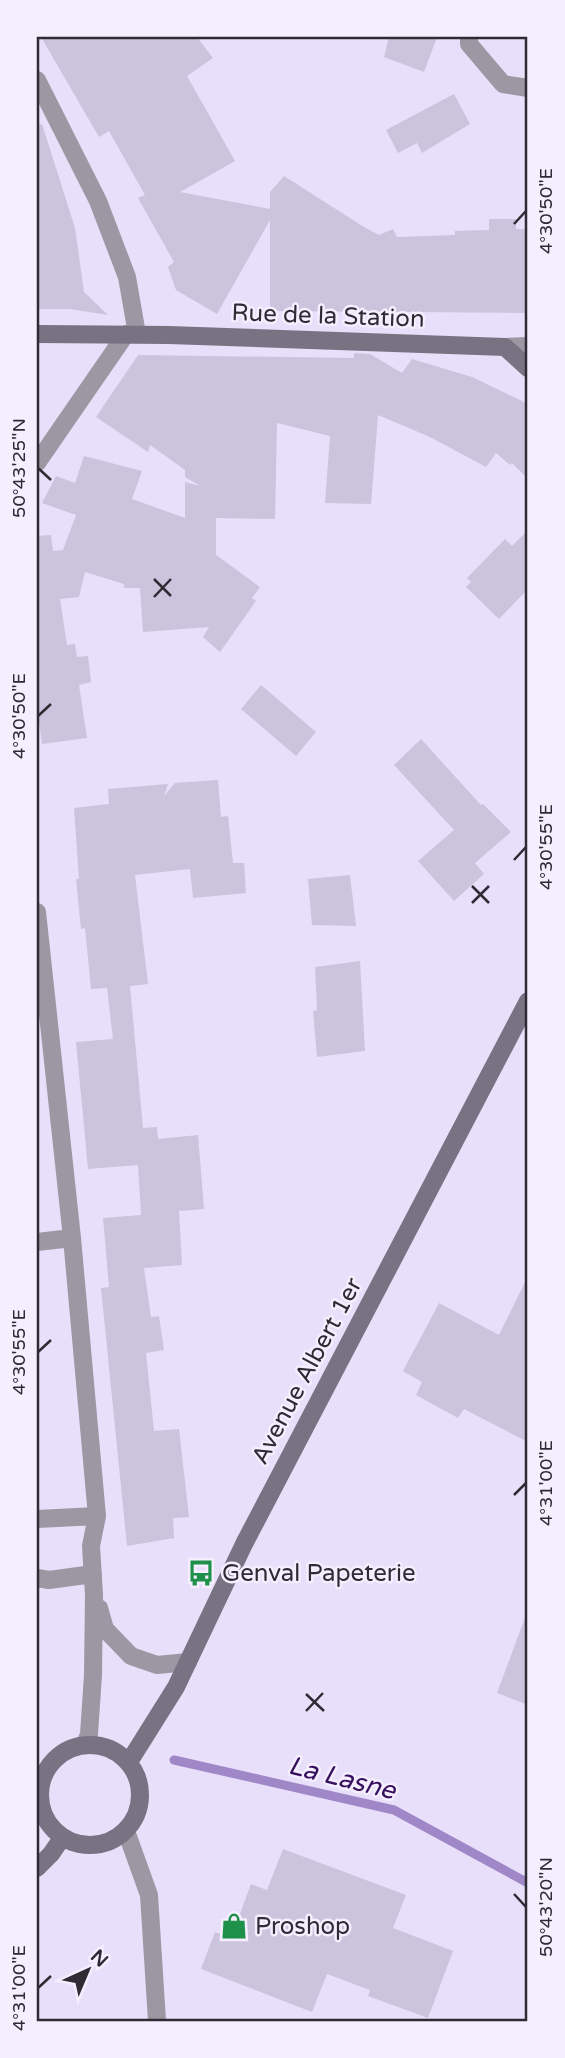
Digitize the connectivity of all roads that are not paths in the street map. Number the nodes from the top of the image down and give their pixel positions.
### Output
1 (469, 37) edge
2 (37, 80) edge
3 (528, 88) edge
4 (37, 334) edge
5 (131, 334) junction
6 (528, 346) edge
7 (505, 347) junction
8 (528, 368) edge
9 (37, 463) edge
10 (37, 912) edge
11 (528, 1001) edge
12 (72, 1238) junction
13 (37, 1242) edge
14 (97, 1516) junction
15 (37, 1519) edge
16 (93, 1574) junction
17 (37, 1578) edge
18 (94, 1595) junction
19 (188, 1662) junction
20 (85, 1745) junction
21 (129, 1762) junction
22 (126, 1831) junction
23 (62, 1838) junction
24 (37, 1868) edge
25 (157, 2021) edge

1 - 3 street
2 - 5 street
4 - 5 main road, Rue de la Station
5 - 7 main road, Rue de la Station
5 - 9 street
6 - 7 street, Rue de la Station
7 - 8 main road
10 - 12 street
11 - 19 main road, Avenue Albert 1er
12 - 13 street
12 - 14 street
14 - 15 street
14 - 16 street
16 - 17 street
16 - 18 street
18 - 19 street
18 - 20 street
19 - 21 main road, Avenue Albert 1er
20 - 21 main road
20 - 23 main road
21 - 22 main road
22 - 23 main road
22 - 25 street
23 - 24 main road

